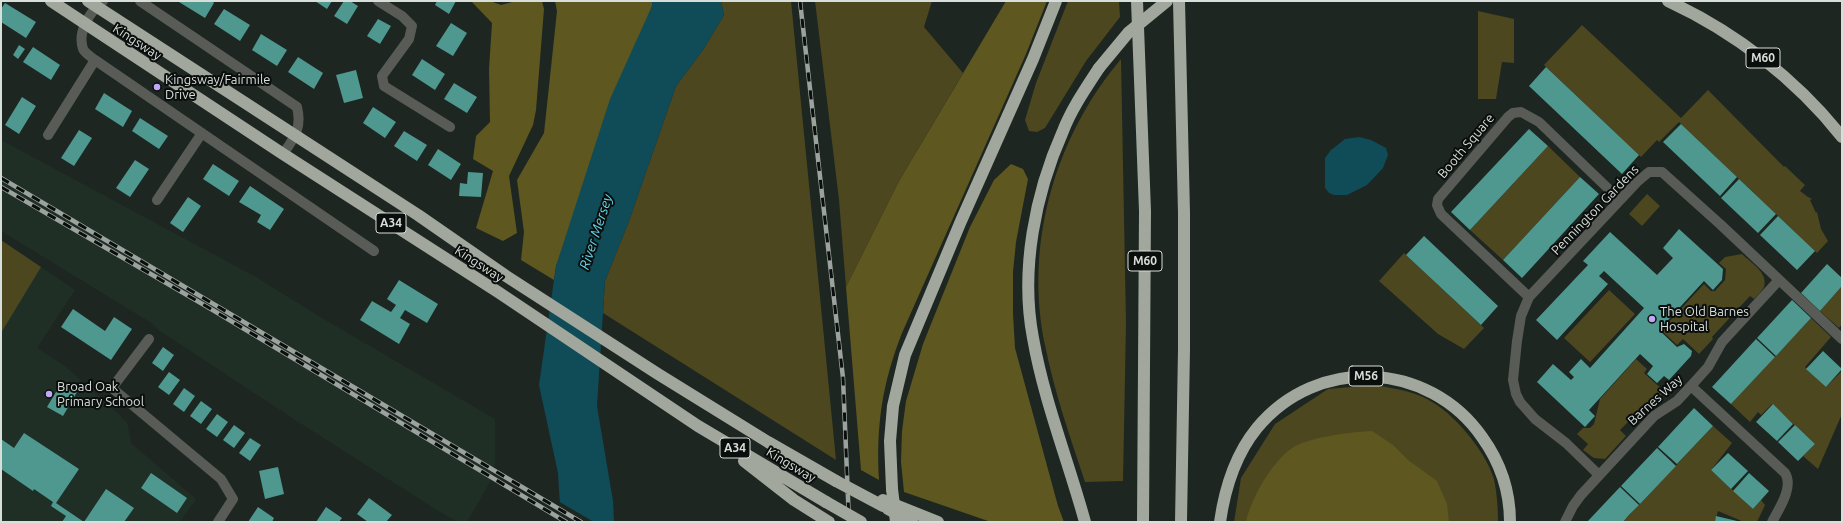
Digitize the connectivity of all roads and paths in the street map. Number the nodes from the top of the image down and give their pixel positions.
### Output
1 (51, 1) edge
2 (140, 1) edge
3 (378, 1) edge
4 (1056, 1) edge
5 (1137, 1) edge
6 (1167, 1) edge
7 (1179, 1) edge
8 (1668, 1) edge
9 (1686, 1) edge
10 (96, 3) edge
11 (85, 24) junction
12 (1721, 28) junction
13 (94, 60) junction
14 (450, 127) dead end
15 (202, 133) junction
16 (48, 135) dead end
17 (295, 136) junction
18 (1842, 137) edge
19 (283, 154) junction
20 (157, 200) dead end
21 (1620, 200) junction
22 (374, 251) dead end
23 (1779, 280) junction
24 (1530, 297) junction
25 (149, 339) dead end
26 (1842, 339) edge
27 (1692, 386) junction
28 (704, 430) junction
29 (1599, 475) junction
30 (883, 503) junction
31 (824, 519) edge
32 (218, 522) edge
33 (862, 522) edge
34 (896, 522) edge
35 (912, 522) edge
36 (938, 522) edge
37 (1084, 522) edge
38 (1143, 522) edge
39 (1181, 522) edge
40 (1220, 522) edge
41 (1510, 522) edge
42 (1565, 522) edge
43 (1772, 522) edge

1 - 11 highway, Kingsway / A34
2 - 17 street
3 - 14 street
4 - 34 highway, bridge
5 - 38 highway, M60
6 - 37 highway, bridge
7 - 39 highway
8 - 12 highway, M60
9 - 12 highway, M60
10 - 11 street
10 - 17 highway, Kingsway / A34
11 - 13 street
11 - 19 highway, Kingsway / A34
12 - 18 highway, M60
13 - 15 street
13 - 16 street
15 - 20 street
15 - 22 street
17 - 19 street
17 - 30 highway, Kingsway / A34, bridge
19 - 28 highway, Kingsway / A34
21 - 23 street, Pennington Gardens
21 - 24 street, Pennington Gardens
21 - 24 street, Booth Square
23 - 26 street, Pennington Gardens
23 - 27 street, Barnes Way
24 - 29 street, Pennington Gardens
25 - 32 street
27 - 29 street, Barnes Way
27 - 43 street
28 - 31 highway
28 - 33 highway, Kingsway / A34, bridge
29 - 42 street, Barnes Way
30 - 35 highway
30 - 36 highway
40 - 41 highway, M56

